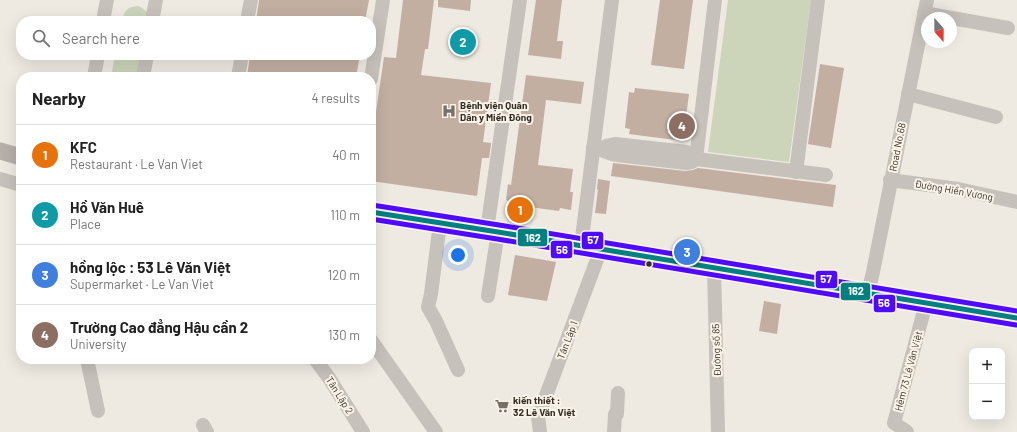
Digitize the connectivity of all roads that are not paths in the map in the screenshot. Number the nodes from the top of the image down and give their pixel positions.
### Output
1 (107, 0) edge
2 (156, 0) edge
3 (251, 0) edge
4 (383, 0) edge
5 (520, 0) edge
6 (612, 0) edge
7 (715, 0) edge
8 (818, 0) edge
9 (925, 6) edge
10 (104, 16) edge
11 (153, 16) edge
12 (248, 16) edge
13 (1008, 28) dead end
14 (376, 46) edge
15 (97, 60) edge
16 (146, 60) edge
17 (241, 60) edge
18 (374, 60) edge
19 (95, 72) edge
20 (144, 72) edge
21 (239, 72) edge
22 (372, 72) edge
23 (908, 94) junction
24 (996, 117) dead end
25 (598, 149) junction
26 (0, 152) edge
27 (16, 156) edge
28 (696, 159) junction
29 (796, 172) junction
30 (826, 175) dead end
31 (0, 179) edge
32 (890, 180) junction
33 (16, 184) edge
34 (1017, 202) edge
35 (376, 213) edge
36 (440, 223) junction
37 (492, 231) junction
38 (581, 246) junction
39 (601, 249) junction
40 (714, 268) junction
41 (868, 294) junction
42 (488, 296) dead end
43 (926, 303) junction
44 (1017, 318) edge
45 (376, 347) edge
46 (88, 364) edge
47 (319, 364) edge
48 (458, 370) dead end
49 (618, 393) dead end
50 (98, 411) dead end
51 (363, 432) edge
52 (436, 432) edge
53 (540, 432) edge
54 (614, 432) edge
55 (718, 432) edge
56 (907, 432) edge

1 - 10 street
2 - 11 street
3 - 12 street
4 - 14 street
5 - 37 street
6 - 25 street
7 - 28 street
8 - 29 street
9 - 13 street
9 - 23 street, Road No.68
15 - 19 street
16 - 20 street
17 - 21 street
18 - 22 street
23 - 24 street
23 - 32 street, Road No.68
25 - 28 street
25 - 38 street
26 - 27 main road
28 - 29 street
29 - 30 street
31 - 33 street
32 - 34 street, Đường Hiền Vương
32 - 41 street, Road No.68
35 - 36 main road
36 - 37 main road
36 - 48 street
37 - 38 main road
37 - 42 street
38 - 39 main road
39 - 40 main road
39 - 53 street, Tân Lập 1
40 - 41 main road
40 - 55 street, Đường số 85
41 - 43 main road
43 - 44 main road
43 - 56 street, Hẻm 73 Lê Văn Việt
45 - 52 street
46 - 50 street
47 - 51 street, Tân Lập 2
49 - 54 street

